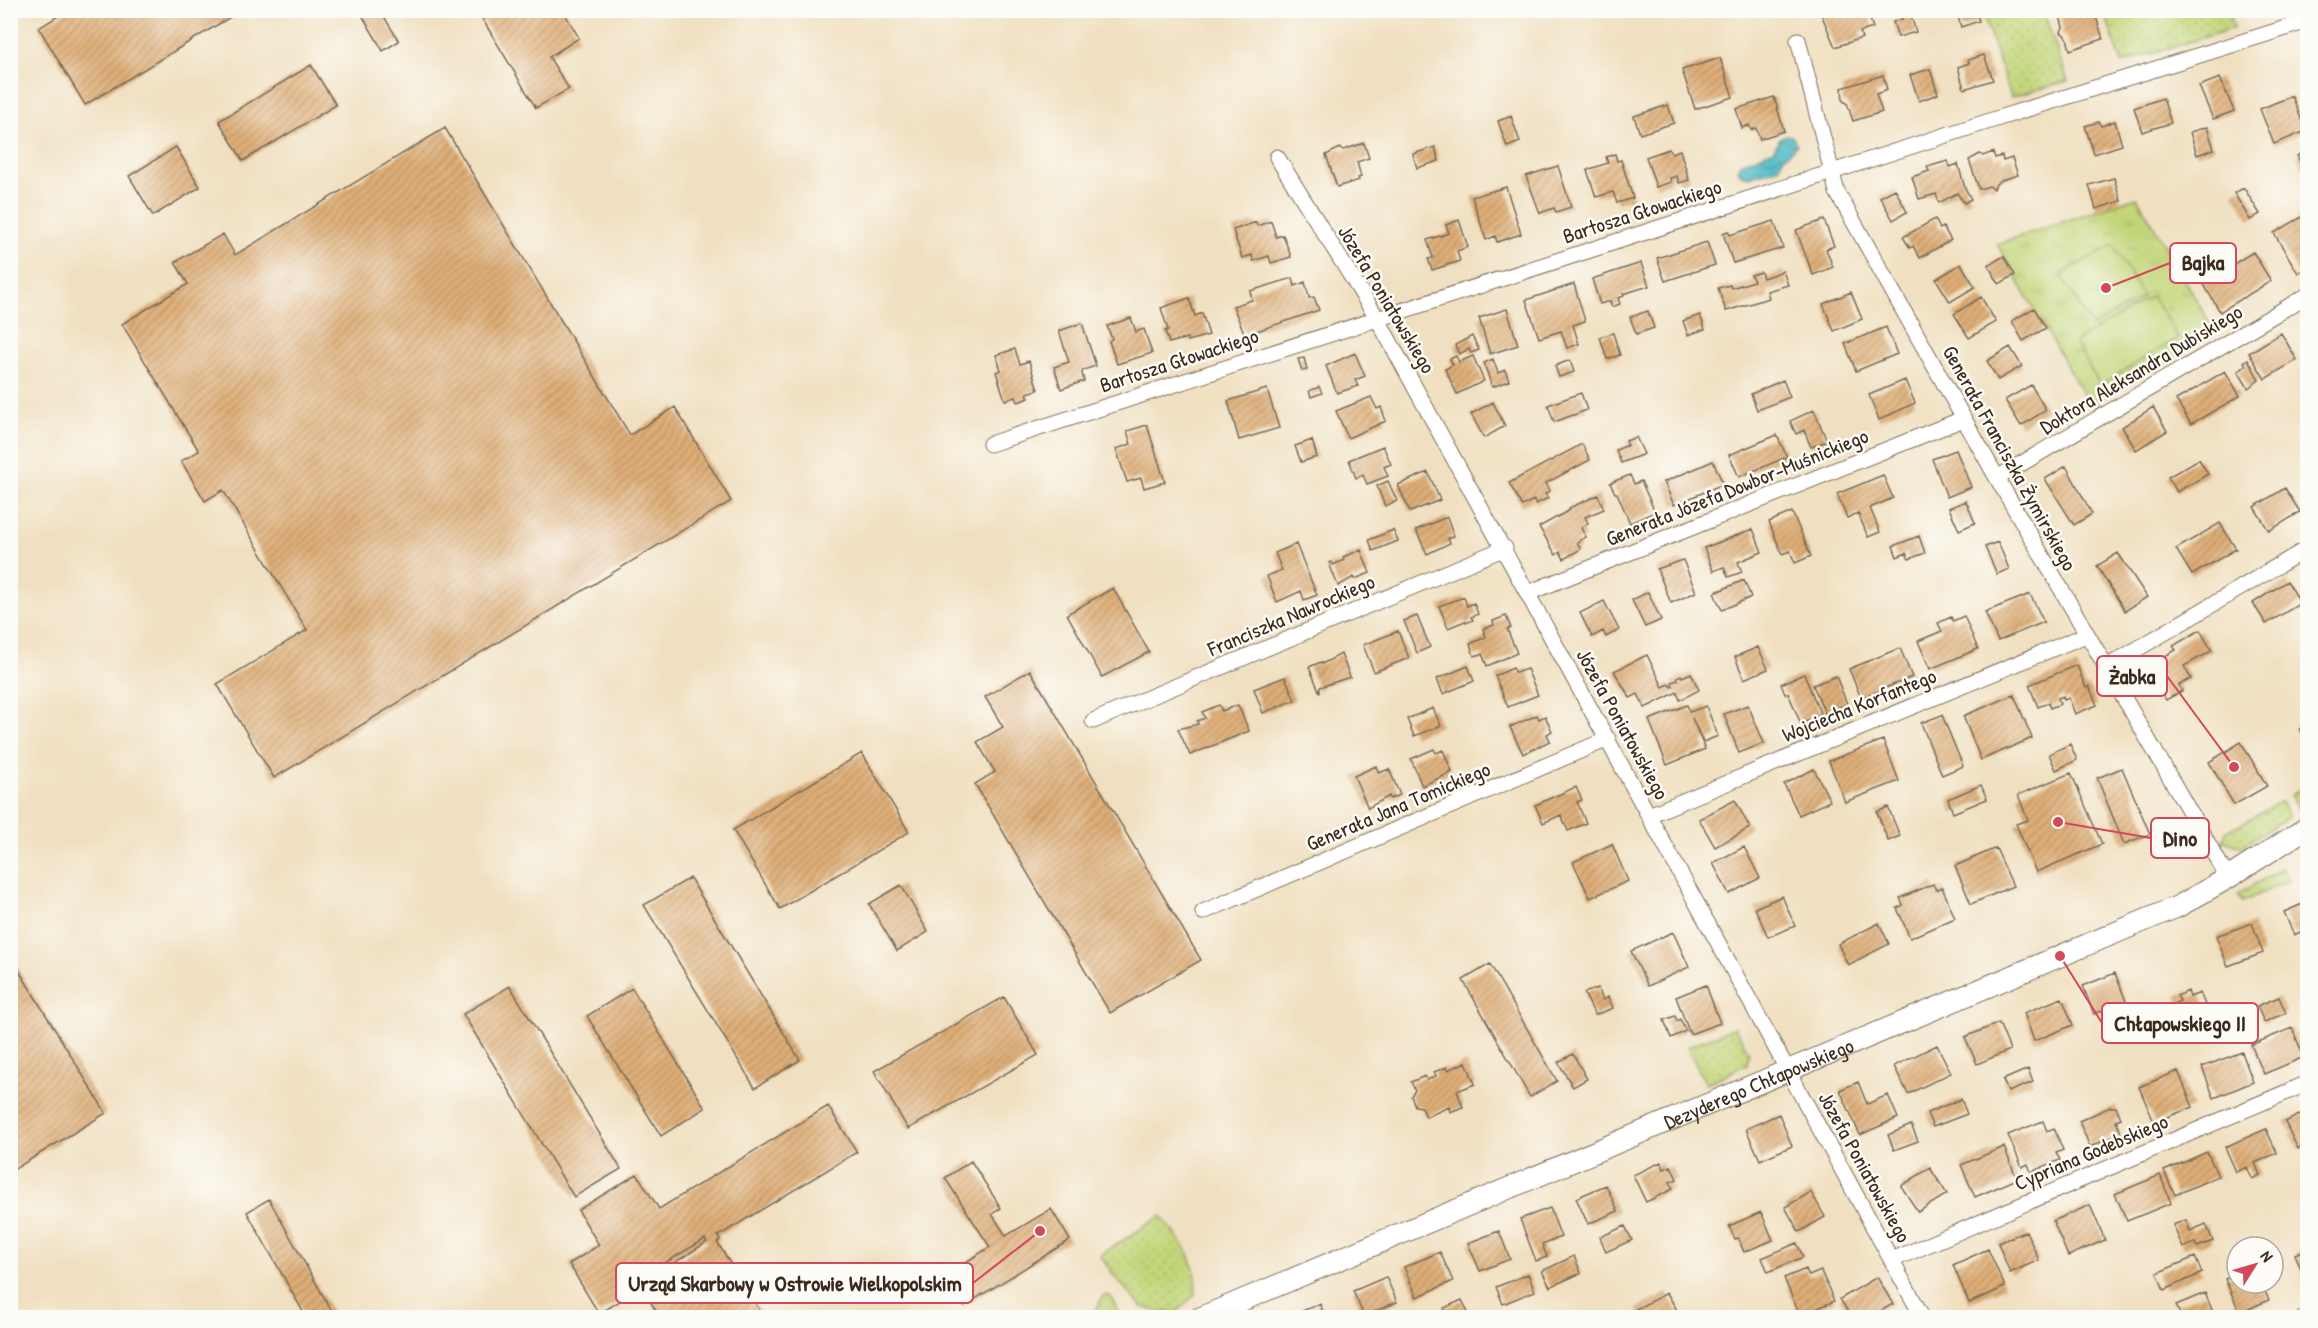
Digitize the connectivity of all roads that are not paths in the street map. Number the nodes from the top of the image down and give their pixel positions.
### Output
1 (2307, 21) edge
2 (1798, 40) dead end
3 (1276, 157) dead end
4 (1832, 172) junction
5 (2307, 295) edge
6 (1377, 318) junction
7 (1963, 419) junction
8 (990, 444) dead end
9 (1997, 478) junction
10 (1504, 548) junction
11 (2307, 548) edge
12 (1528, 593) junction
13 (2086, 635) junction
14 (2105, 668) junction
15 (1093, 721) dead end
16 (1608, 739) junction
17 (1649, 815) junction
18 (2307, 827) edge
19 (2228, 878) junction
20 (1203, 912) dead end
21 (1788, 1069) junction
22 (2307, 1083) edge
23 (1892, 1260) junction
24 (1200, 1317) edge
25 (1923, 1317) edge

1 - 4 street, Bartosza Głowackiego
2 - 4 street, Generała Franciszka Żymirskiego
3 - 6 street, Józefa Poniatowskiego
4 - 6 street, Bartosza Głowackiego
4 - 7 street, Generała Franciszka Żymirskiego
5 - 9 street, Doktora Aleksandra Dubiskiego
6 - 8 street, Bartosza Głowackiego
6 - 10 street, Józefa Poniatowskiego
7 - 9 street, Generała Franciszka Żymirskiego
7 - 12 street, Generała Józefa Dowbor-Muśnickiego
9 - 13 street, Generała Franciszka Żymirskiego
10 - 12 street, Józefa Poniatowskiego
10 - 15 street, Franciszka Nawrockiego
11 - 14 street
12 - 16 street, Józefa Poniatowskiego
13 - 14 street, Generała Franciszka Żymirskiego
13 - 17 street, Wojciecha Korfantego
14 - 19 street, Generała Franciszka Żymirskiego
16 - 17 street, Józefa Poniatowskiego
16 - 20 street, Generała Jana Tomickiego
17 - 21 street, Józefa Poniatowskiego
18 - 19 street, Dezyderego Chłapowskiego
19 - 21 street, Dezyderego Chłapowskiego
21 - 23 street, Józefa Poniatowskiego
21 - 24 street, Dezyderego Chłapowskiego
22 - 23 street, Cypriana Godebskiego
23 - 25 street, Józefa Poniatowskiego

